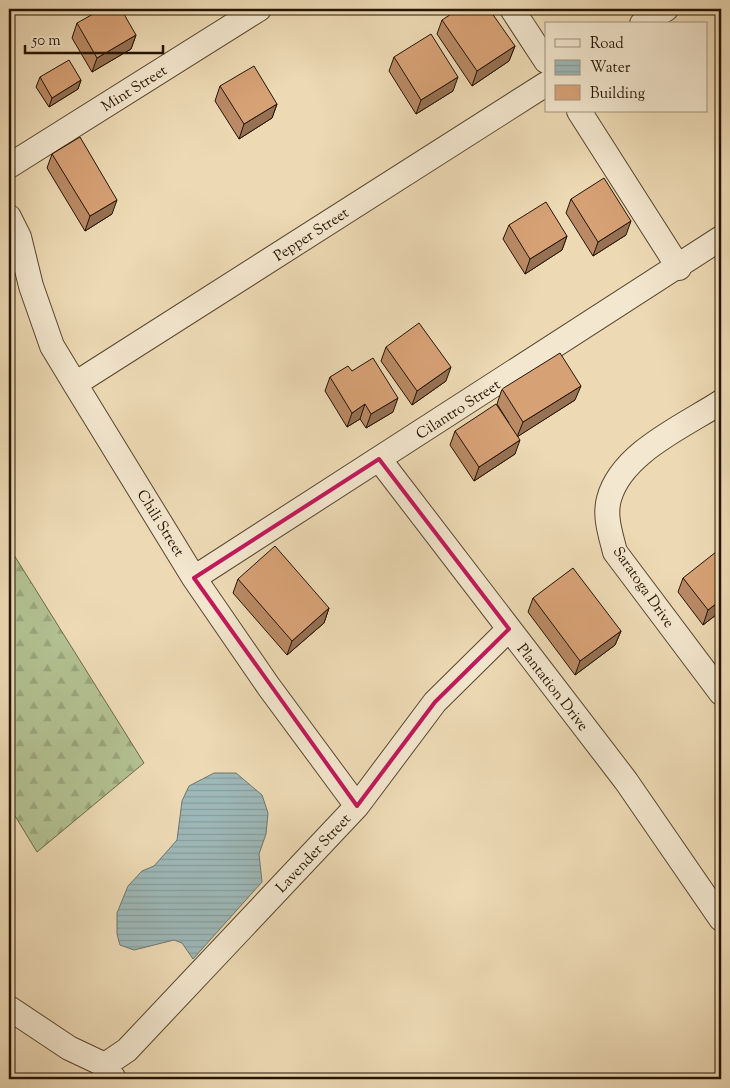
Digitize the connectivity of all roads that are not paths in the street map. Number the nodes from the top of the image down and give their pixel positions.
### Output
1 (259, 9) edge
2 (512, 9) edge
3 (666, 9) edge
4 (645, 22) edge
5 (545, 58) edge
6 (545, 85) edge
7 (580, 112) edge
8 (9, 166) edge
9 (9, 217) edge
10 (721, 238) edge
11 (679, 268) junction
12 (75, 384) junction
13 (721, 402) edge
14 (379, 459) junction
15 (194, 578) junction
16 (509, 629) junction
17 (721, 693) edge
18 (357, 806) junction
19 (721, 919) edge
20 (9, 1008) edge
21 (110, 1072) edge

1 - 8 street, Mint Street
2 - 5 street
3 - 4 street
6 - 12 street, Pepper Street
7 - 11 street
9 - 12 street, Chili Street
10 - 11 street, Cilantro Street
11 - 14 street, Cilantro Street
12 - 15 street, Chili Street
13 - 17 street, Saratoga Drive
14 - 15 street, Cilantro Street
14 - 16 street, Plantation Drive
15 - 18 street, Chili Street
16 - 18 street, Lavender Street
16 - 19 street, Plantation Drive
18 - 21 street, Lavender Street
20 - 21 street

